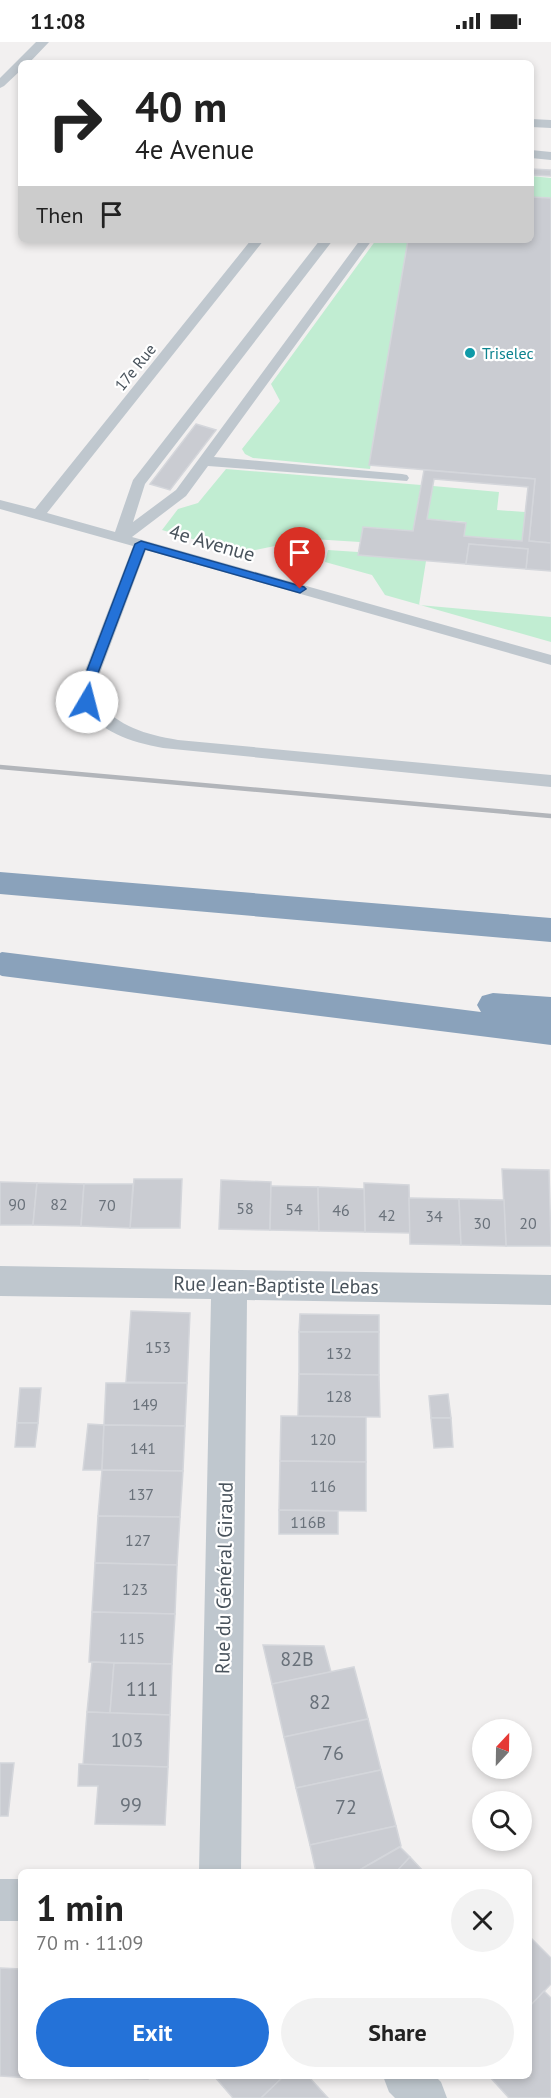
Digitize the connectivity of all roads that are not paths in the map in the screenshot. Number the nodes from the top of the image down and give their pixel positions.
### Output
1 (43, 42) edge
2 (24, 60) edge
3 (18, 66) edge
4 (0, 84) edge
5 (534, 123) edge
6 (551, 124) edge
7 (534, 154) edge
8 (551, 156) edge
9 (256, 243) edge
10 (325, 243) edge
11 (364, 243) edge
12 (205, 460) junction
13 (402, 478) dead end
14 (0, 504) edge
15 (38, 515) junction
16 (120, 539) junction
17 (141, 544) junction
18 (551, 660) edge
19 (551, 781) edge
20 (0, 883) edge
21 (551, 930) edge
22 (1, 964) edge
23 (551, 1009) edge
24 (551, 1033) edge
25 (0, 1281) edge
26 (229, 1284) junction
27 (551, 1290) edge
28 (220, 1869) edge
29 (0, 1899) edge
30 (18, 1900) edge
31 (408, 2079) edge
32 (425, 2098) edge

1 - 2 lane
3 - 4 lane
5 - 6 lane
7 - 8 lane
9 - 15 lane, 17e Rue
10 - 16 lane
11 - 12 lane
12 - 13 lane
12 - 16 lane
14 - 15 lane, 4e Avenue
15 - 16 lane, 4e Avenue
16 - 17 lane, 4e Avenue
17 - 18 lane, 4e Avenue
17 - 19 lane
20 - 21 highway
22 - 23 highway
22 - 24 highway
25 - 26 street, Rue Jean-Baptiste Lebas
26 - 27 street, Rue Jean-Baptiste Lebas
26 - 28 street, Rue du Général Giraud
29 - 30 street
31 - 32 street

